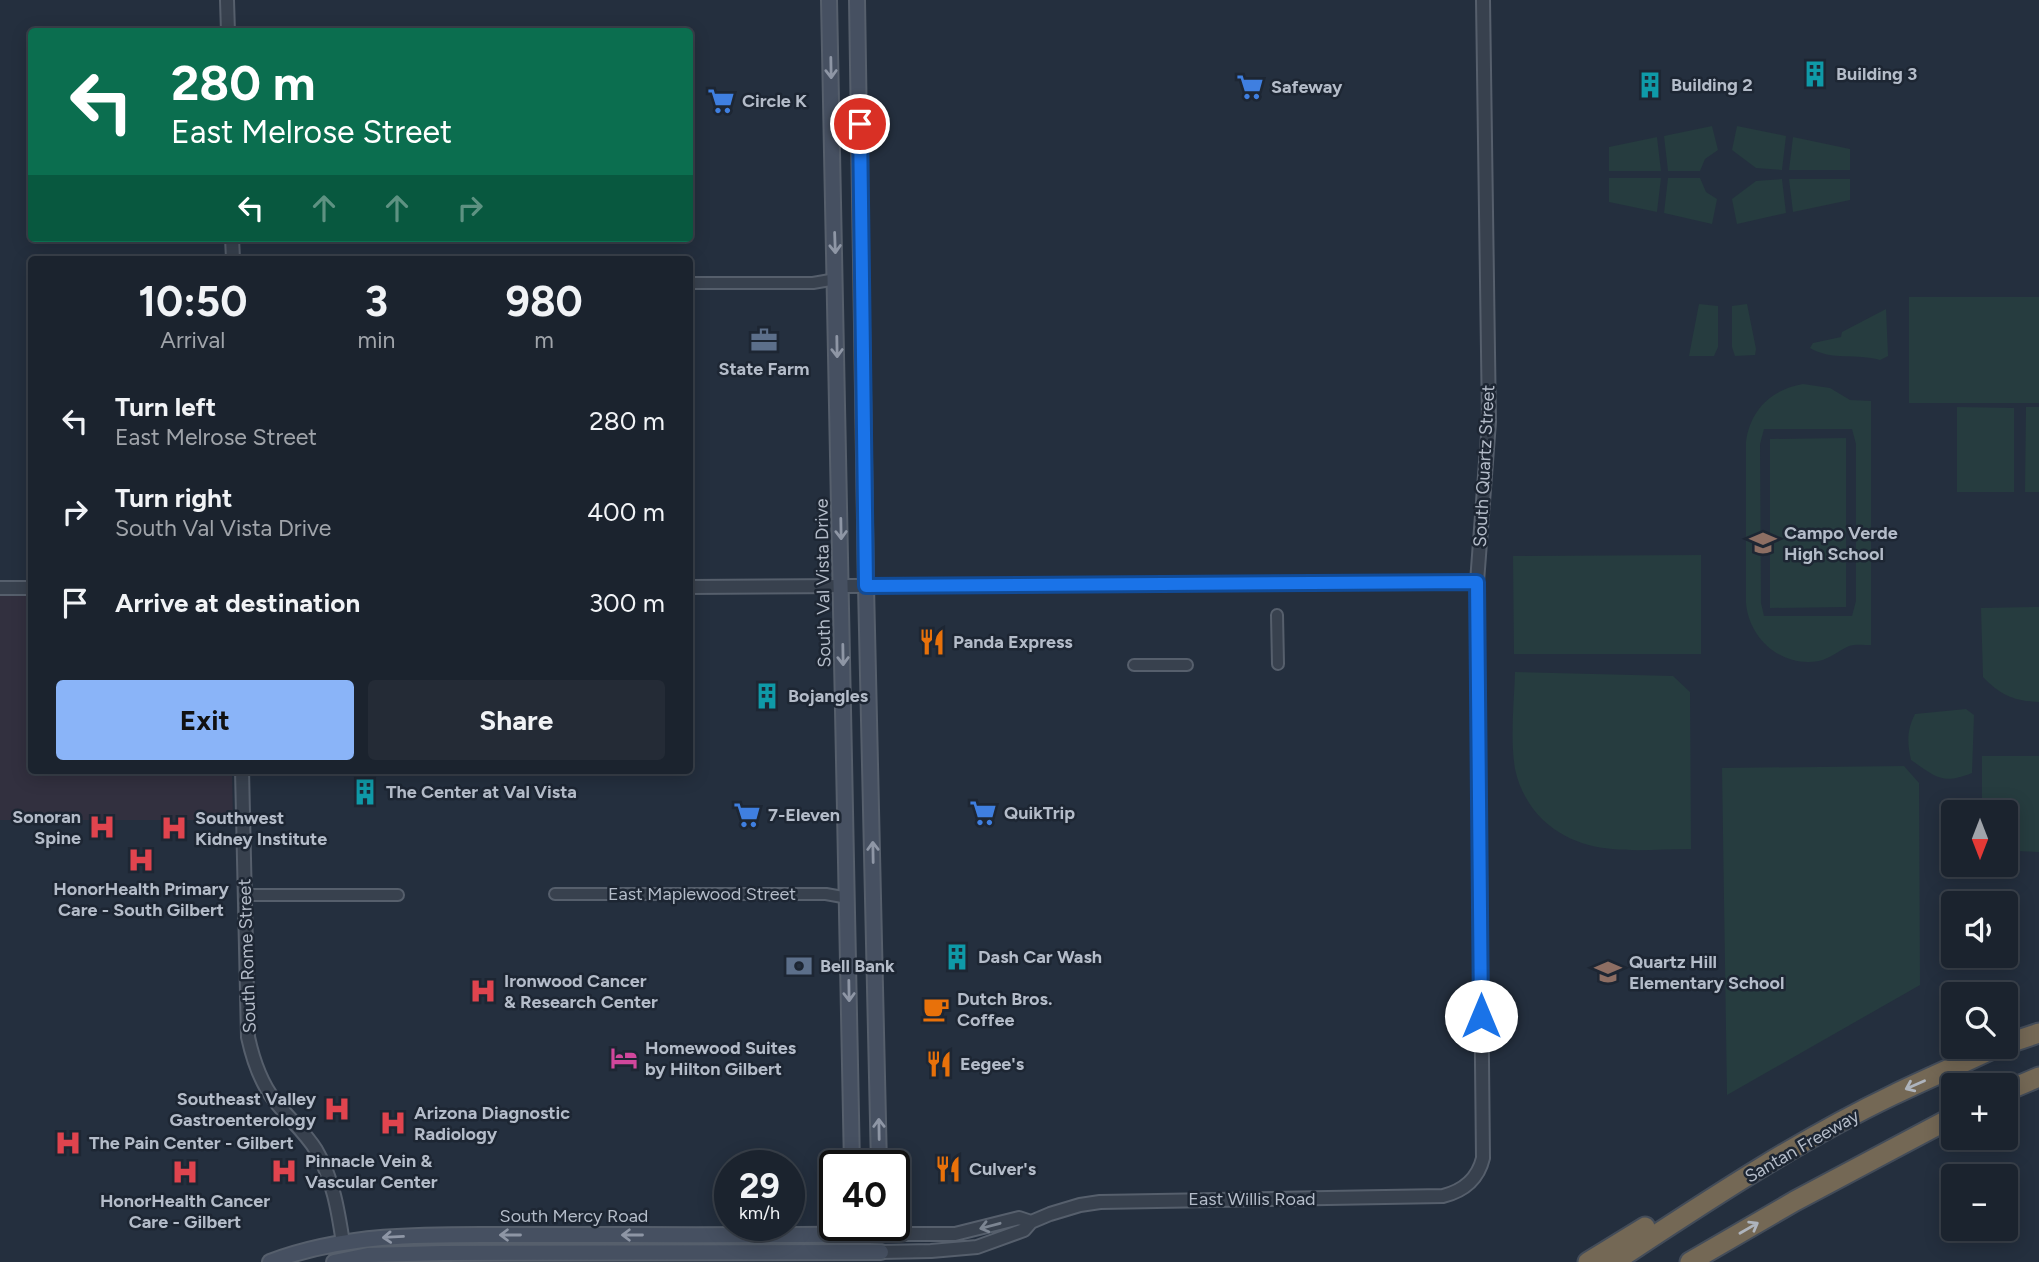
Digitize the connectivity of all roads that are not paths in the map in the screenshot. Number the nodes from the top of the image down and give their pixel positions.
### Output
1 (227, 0) edge
2 (829, 0) edge
3 (857, 0) edge
4 (1483, 0) edge
5 (228, 28) edge
6 (836, 279) junction
7 (862, 279) junction
8 (693, 283) edge
9 (1477, 582) junction
10 (866, 586) junction
11 (28, 587) edge
12 (693, 587) edge
13 (842, 587) junction
14 (0, 588) edge
15 (1277, 615) dead end
16 (1278, 664) dead end
17 (1134, 665) dead end
18 (1186, 665) dead end
19 (242, 774) edge
20 (555, 894) dead end
21 (245, 895) junction
22 (398, 895) dead end
23 (874, 897) junction
24 (848, 898) junction
25 (2039, 1032) edge
26 (2018, 1040) edge
27 (1970, 1059) edge
28 (2039, 1077) edge
29 (2018, 1086) edge
30 (1941, 1123) edge
31 (852, 1150) edge
32 (879, 1150) edge
33 (1472, 1181) joint
34 (1710, 1199) junction
35 (1031, 1222) junction
36 (819, 1230) edge
37 (910, 1232) edge
38 (343, 1243) junction
39 (853, 1257) edge
40 (881, 1257) edge
41 (340, 1260) edge
42 (270, 1262) edge
43 (1588, 1262) edge
44 (1614, 1262) edge
45 (1690, 1262) edge

1 - 5 street
2 -> 6 main road, South Val Vista Drive
3 - 7 main road
4 - 9 street, South Quartz Street
6 - 7 main road
6 - 8 street
6 -> 13 main road, South Val Vista Drive
7 - 10 main road
9 - 10 street
9 - 33 street, South Quartz Street
10 - 13 street
23 -> 10 main road
11 - 14 street
12 - 13 street
13 -> 24 main road, South Val Vista Drive
15 - 16 street
17 - 18 street
19 - 21 street, South Rome Street
20 - 24 street, East Maplewood Street
21 - 22 street
21 - 38 street, South Rome Street
23 - 24 main road
32 -> 23 main road
24 -> 31 main road, South Val Vista Drive
25 - 26 highway
27 -> 34 highway, Santan Freeway
28 - 29 highway
45 -> 30 highway
33 - 35 street, East Willis Road
34 - 43 highway
34 - 44 highway, Santan Freeway
35 -> 37 street, East Willis Road
35 - 40 street, East Willis Road
36 -> 38 main road, South Mercy Road
38 - 41 main road
38 - 42 main road, South Mercy Road
39 - 40 main road, South Mercy Road
39 - 41 main road, South Mercy Road

